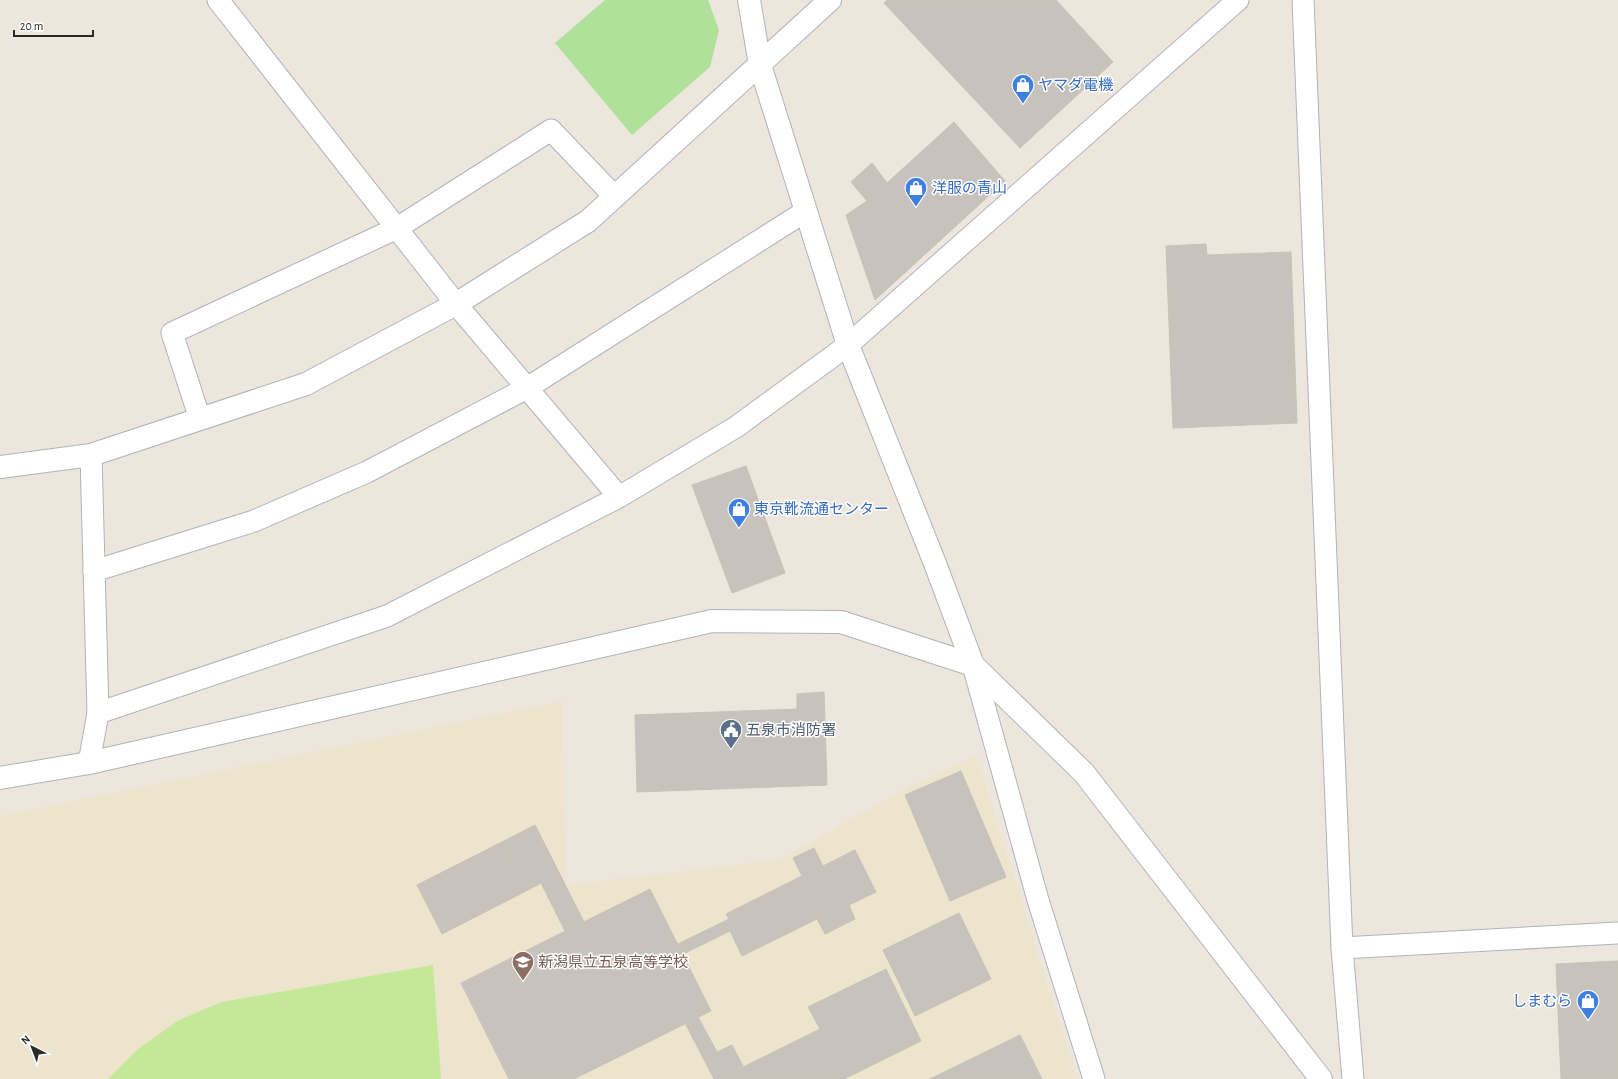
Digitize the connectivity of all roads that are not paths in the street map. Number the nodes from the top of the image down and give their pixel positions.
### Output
1 (218, 0) edge
2 (749, 0) edge
3 (830, 0) edge
4 (1238, 0) edge
5 (1303, 0) edge
6 (760, 65) junction
7 (614, 196) junction
8 (806, 211) junction
9 (397, 228) junction
10 (456, 304) junction
11 (848, 345) junction
12 (527, 388) junction
13 (200, 419) junction
14 (91, 455) junction
15 (0, 467) edge
16 (619, 497) junction
17 (94, 571) junction
18 (973, 665) junction
19 (98, 713) junction
20 (89, 763) junction
21 (0, 778) edge
22 (1618, 933) edge
23 (1342, 948) junction
24 (1094, 1079) edge
25 (1321, 1079) edge
26 (1353, 1079) edge

1 - 9 street
2 - 6 street
3 - 6 street
4 - 11 street
5 - 23 street
6 - 7 street
6 - 8 street
7 - 9 street
7 - 10 street
8 - 11 street
8 - 12 street
9 - 10 street
9 - 13 street
10 - 12 street
10 - 13 street
11 - 16 street
11 - 18 street
12 - 16 street
12 - 17 street
13 - 14 street
14 - 15 street
14 - 17 street
16 - 19 street
17 - 19 street
18 - 20 street
18 - 24 street
18 - 25 street
19 - 20 street
20 - 21 street
22 - 23 street
23 - 26 street

